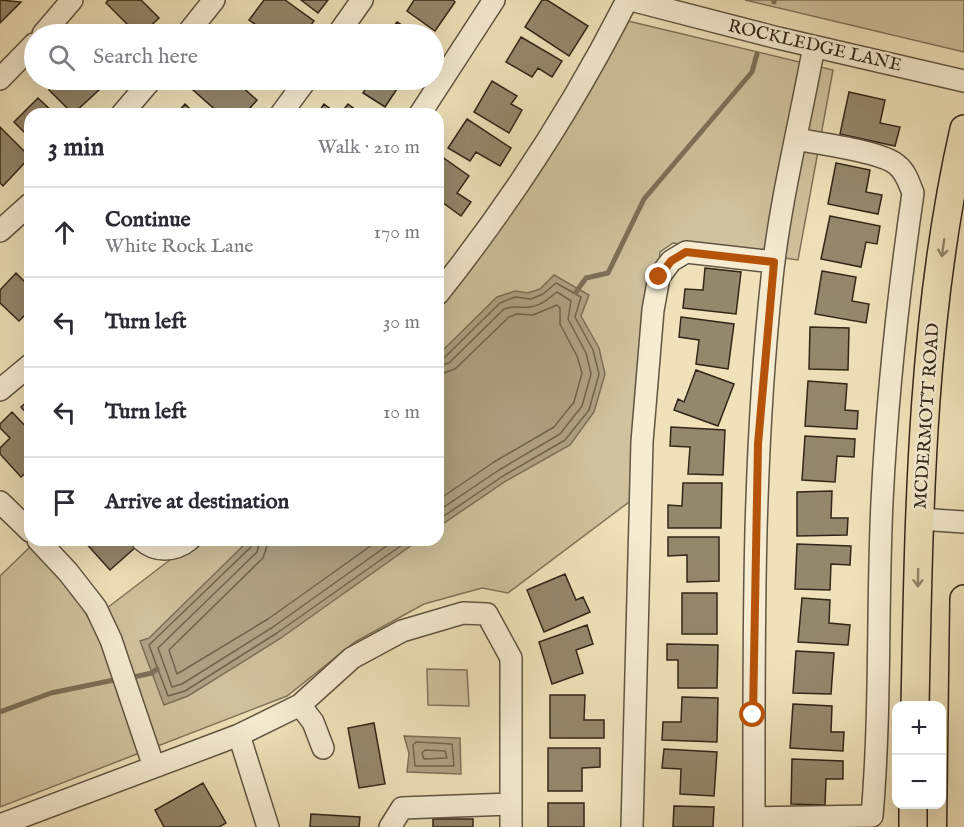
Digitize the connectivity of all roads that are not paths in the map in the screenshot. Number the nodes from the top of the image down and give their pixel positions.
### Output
1 (72, 0) edge
2 (214, 0) edge
3 (362, 0) edge
4 (494, 0) edge
5 (629, 0) edge
6 (52, 24) edge
7 (195, 24) edge
8 (345, 24) edge
9 (814, 46) junction
10 (24, 54) edge
11 (444, 77) edge
12 (0, 79) edge
13 (964, 81) edge
14 (142, 90) edge
15 (299, 90) edge
16 (436, 90) edge
17 (127, 108) edge
18 (285, 108) edge
19 (424, 108) edge
20 (964, 129) edge
21 (797, 139) junction
22 (24, 209) edge
23 (0, 231) edge
24 (774, 262) junction
25 (444, 286) edge
26 (24, 370) edge
27 (0, 390) edge
28 (1, 503) edge
29 (919, 519) junction
30 (24, 520) edge
31 (964, 522) edge
32 (44, 546) edge
33 (148, 546) edge
34 (179, 546) edge
35 (964, 599) edge
36 (915, 701) edge
37 (300, 705) junction
38 (239, 735) junction
39 (323, 748) dead end
40 (154, 767) junction
41 (511, 804) junction
42 (913, 809) edge
43 (872, 821) edge
44 (754, 823) edge
45 (6, 824) edge
46 (268, 827) edge
47 (390, 827) edge
48 (511, 827) edge
49 (632, 827) edge
50 (913, 827) edge
51 (961, 827) edge

1 - 6 street
2 - 7 street
3 - 8 street
4 - 11 street
5 - 9 street, ROCKLEDGE LANE
5 - 25 street
9 - 13 street, ROCKLEDGE LANE
9 - 21 street
10 - 12 street
14 - 17 street
15 - 18 street
16 - 19 street
20 -> 29 main road, MCDERMOTT ROAD
21 - 24 street
21 - 43 street
22 - 23 street
24 - 44 street
24 - 49 street
26 - 27 street
28 - 30 street
29 - 31 street
29 -> 36 main road, MCDERMOTT ROAD
32 - 40 street
33 - 34 street
35 - 51 main road
37 - 38 street
37 - 39 street
37 - 41 street
38 - 40 street
38 - 46 street
40 - 45 street
41 - 47 street
41 - 48 street
42 - 50 main road
43 - 44 street

